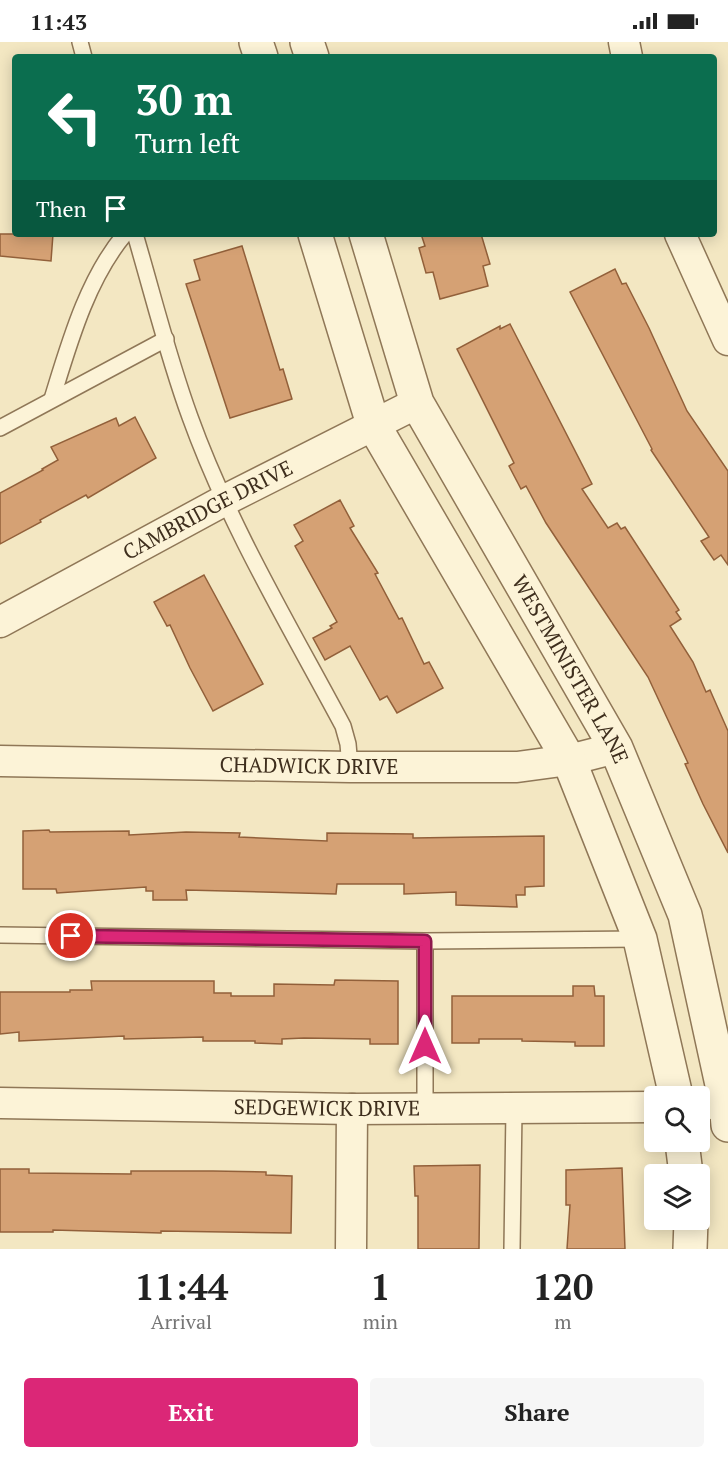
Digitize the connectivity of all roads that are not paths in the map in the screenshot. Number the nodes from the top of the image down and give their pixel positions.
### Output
1 (123, 237) edge
2 (136, 237) edge
3 (316, 237) edge
4 (367, 237) edge
5 (681, 237) edge
6 (166, 339) junction
7 (728, 340) edge
8 (52, 399) junction
9 (417, 403) junction
10 (373, 424) junction
11 (0, 428) edge
12 (225, 500) junction
13 (0, 622) edge
14 (616, 748) junction
15 (0, 760) edge
16 (569, 760) junction
17 (350, 767) junction
18 (0, 935) edge
19 (640, 939) junction
20 (425, 941) junction
21 (674, 1086) edge
22 (0, 1102) edge
23 (644, 1107) edge
24 (352, 1109) junction
25 (425, 1109) junction
26 (514, 1109) junction
27 (720, 1109) edge
28 (691, 1230) edge
29 (351, 1249) edge
30 (512, 1249) edge
31 (690, 1249) edge

1 - 8 lane
2 - 6 lane
3 - 10 street, WESTMINISTER LANE
4 - 9 street, WESTMINISTER LANE
5 - 7 street
6 - 8 lane
6 - 12 lane
8 - 11 lane
9 - 10 street, CAMBRIDGE DRIVE
9 - 14 street, WESTMINISTER LANE
10 - 12 street, CAMBRIDGE DRIVE
10 - 16 street, WESTMINISTER LANE
12 - 13 street, CAMBRIDGE DRIVE
12 - 17 lane
14 - 16 street, CHADWICK DRIVE
14 - 27 street, WESTMINISTER LANE
15 - 17 street, CHADWICK DRIVE
16 - 17 street, CHADWICK DRIVE
16 - 19 street, WESTMINISTER LANE
18 - 20 lane
19 - 20 lane
19 - 21 street, WESTMINISTER LANE
20 - 25 lane
22 - 24 street, SEDGEWICK DRIVE
23 - 26 street, SEDGEWICK DRIVE
24 - 25 street, SEDGEWICK DRIVE
24 - 29 street
25 - 26 street, SEDGEWICK DRIVE
26 - 30 lane
28 - 31 street

